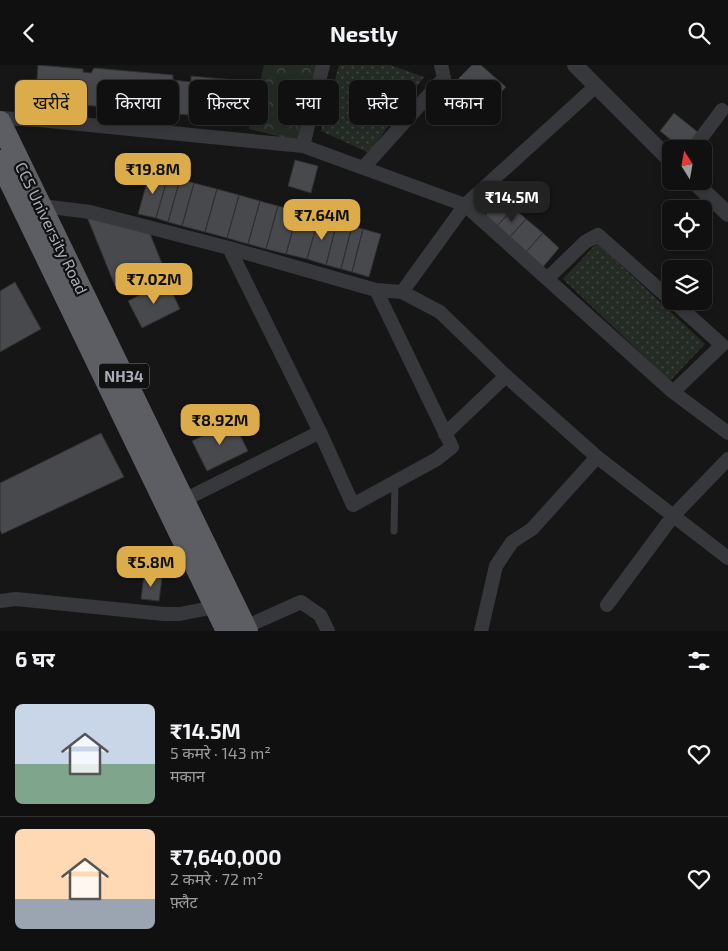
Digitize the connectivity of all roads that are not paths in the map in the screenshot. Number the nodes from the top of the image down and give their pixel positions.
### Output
1 (323, 65) edge
2 (441, 65) edge
3 (575, 65) edge
4 (596, 86) junction
5 (722, 110) dead end
6 (0, 118) edge
7 (0, 122) edge
8 (700, 140) edge
9 (303, 146) junction
10 (662, 152) edge
11 (0, 161) edge
12 (364, 167) junction
13 (703, 190) edge
14 (465, 205) junction
15 (42, 206) junction
16 (728, 214) edge
17 (229, 248) junction
18 (548, 278) junction
19 (376, 290) junction
20 (402, 291) junction
21 (662, 292) edge
22 (682, 310) edge
23 (506, 376) junction
24 (673, 391) junction
25 (320, 432) junction
26 (728, 433) edge
27 (445, 434) junction
28 (597, 457) junction
29 (728, 459) edge
30 (396, 482) junction
31 (184, 501) junction
32 (673, 516) junction
33 (394, 531) dead end
34 (728, 558) edge
35 (0, 601) edge
36 (607, 605) dead end
37 (216, 607) junction
38 (240, 630) edge
39 (328, 631) edge
40 (482, 631) edge

1 - 9 street
2 - 12 street
3 - 4 street
4 - 10 street
4 - 14 street
5 - 8 street
6 - 9 street
7 - 15 highway, CCS University Road / NH34
9 - 12 street
11 - 37 highway, CCS University Road / NH34
12 - 14 street
13 - 16 street
14 - 18 street
14 - 20 street
15 - 17 street
15 - 31 highway, CCS University Road / NH34
17 - 19 street
17 - 25 street
18 - 21 street
18 - 24 street
19 - 20 street
19 - 27 street
20 - 23 street
22 - 24 street
23 - 27 street
23 - 28 street
24 - 26 street
25 - 30 street
25 - 31 street
27 - 30 street
28 - 32 street
28 - 40 street
29 - 32 street
30 - 33 lane
31 - 38 highway, CCS University Road / NH34
32 - 34 street
32 - 36 street
35 - 37 street
37 - 38 highway, CCS University Road / NH34
38 - 39 street

